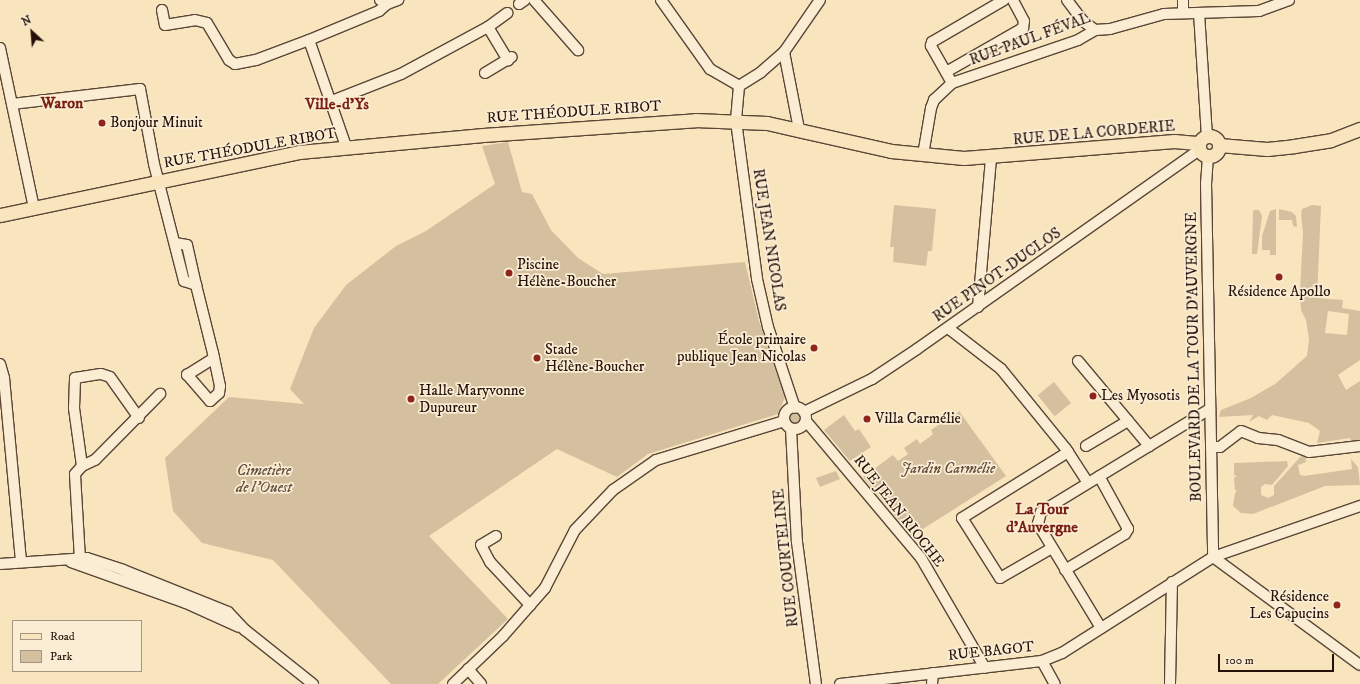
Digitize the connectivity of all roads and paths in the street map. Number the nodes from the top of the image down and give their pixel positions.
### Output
1 (398, 0) edge
2 (534, 0) edge
3 (661, 0) edge
4 (820, 0) edge
5 (1004, 0) edge
6 (1013, 0) edge
7 (1067, 0) edge
8 (1183, 0) edge
9 (1289, 0) edge
10 (384, 2) edge
11 (1264, 4) edge
12 (162, 10) dead end
13 (507, 13) dead end
14 (1183, 13) junction
15 (1199, 13) junction
16 (488, 27) junction
17 (1095, 30) junction
18 (309, 40) junction
19 (0, 48) edge
20 (578, 50) dead end
21 (784, 52) junction
22 (946, 72) junction
23 (485, 73) dead end
24 (952, 83) junction
25 (739, 86) junction
26 (332, 101) junction
27 (12, 104) junction
28 (736, 121) junction
29 (799, 129) junction
30 (1360, 129) edge
31 (346, 146) junction
32 (1204, 146) junction
33 (923, 155) junction
34 (991, 158) junction
35 (158, 181) junction
36 (34, 208) junction
37 (0, 215) edge
38 (978, 307) junction
39 (948, 328) junction
40 (214, 358) dead end
41 (1078, 361) dead end
42 (0, 364) edge
43 (160, 394) dead end
44 (1210, 409) junction
45 (802, 414) junction
46 (139, 418) junction
47 (1128, 421) junction
48 (788, 425) junction
49 (1086, 446) dead end
50 (1148, 446) junction
51 (1360, 446) edge
52 (1211, 447) junction
53 (1068, 452) junction
54 (82, 466) junction
55 (1099, 476) junction
56 (1088, 483) junction
57 (1360, 506) edge
58 (496, 536) dead end
59 (1052, 548) junction
60 (1212, 557) junction
61 (62, 559) junction
62 (80, 559) junction
63 (21, 562) junction
64 (0, 564) edge
65 (1065, 570) junction
66 (1172, 582) junction
67 (530, 605) junction
68 (1101, 628) junction
69 (245, 630) junction
70 (1042, 661) junction
71 (1360, 665) edge
72 (985, 668) junction
73 (468, 670) junction
74 (933, 673) junction
75 (313, 684) edge
76 (452, 684) edge
77 (481, 684) edge
78 (816, 684) edge
79 (840, 684) edge
80 (932, 684) edge
81 (1055, 684) edge
82 (1170, 684) edge

1 - 10 street
2 - 20 street
3 - 25 street
4 - 21 street
5 - 22 street
6 - 22 street
7 - 17 street
8 - 14 street
9 - 11 street, RUE PAUL FÉVAL
10 - 18 street
11 - 15 street, RUE PAUL FÉVAL
12 - 18 street
13 - 16 street
14 - 15 street, RUE PAUL FÉVAL
14 - 17 street, RUE PAUL FÉVAL
15 - 32 street, BOULEVARD DE LA TOUR D'AUVERGNE
16 - 23 street
16 - 26 street
17 - 24 street, RUE PAUL FÉVAL
18 - 26 street
19 - 27 street
21 - 25 street
21 - 29 street
22 - 24 street
24 - 33 street, RUE PAUL FÉVAL
25 - 28 street, RUE JEAN NICOLAS
26 - 31 street
27 - 35 street
27 - 36 street
28 - 29 main road, RUE THÉODULE RIBOT
28 - 31 main road, RUE THÉODULE RIBOT
28 - 45 street, RUE JEAN NICOLAS
29 - 33 main road, RUE THÉODULE RIBOT
30 - 32 main road
31 - 35 main road, RUE THÉODULE RIBOT
32 - 34 main road, RUE DE LA CORDERIE
32 - 38 street, RUE PINOT-DUCLOS
32 - 44 street, BOULEVARD DE LA TOUR D'AUVERGNE
33 - 34 main road, RUE THÉODULE RIBOT
34 - 38 street
35 - 36 main road, RUE THÉODULE RIBOT
35 - 40 street
36 - 37 main road, RUE THÉODULE RIBOT
38 - 39 street, RUE PINOT-DUCLOS
39 - 45 street, RUE PINOT-DUCLOS
39 - 53 street
41 - 47 street
42 - 63 street
43 - 46 street
44 - 50 street
44 - 52 street, BOULEVARD DE LA TOUR D'AUVERGNE
45 - 48 street, RUE PINOT-DUCLOS
45 - 48 street
45 - 72 street, RUE JEAN RIOCHE
46 - 54 street
46 - 54 street
47 - 49 street
47 - 50 street
48 - 67 street
48 - 78 street, RUE COURTELINE
50 - 55 street
51 - 52 street
52 - 60 street, BOULEVARD DE LA TOUR D'AUVERGNE
53 - 56 street
53 - 59 street
54 - 62 street
55 - 56 street
55 - 65 street
56 - 59 street
57 - 60 street, RUE BAGOT
58 - 67 street
59 - 65 street
60 - 66 street, RUE BAGOT
60 - 71 street
61 - 62 street
61 - 63 street
61 - 69 street
62 - 69 street
63 - 64 street
65 - 68 street
66 - 68 street, RUE BAGOT
66 - 82 street
67 - 73 street
68 - 70 street, RUE BAGOT
69 - 75 street
70 - 72 street, RUE BAGOT
70 - 81 street
72 - 74 street, RUE BAGOT
73 - 76 street
73 - 77 street
74 - 79 street, RUE BAGOT
74 - 80 street

